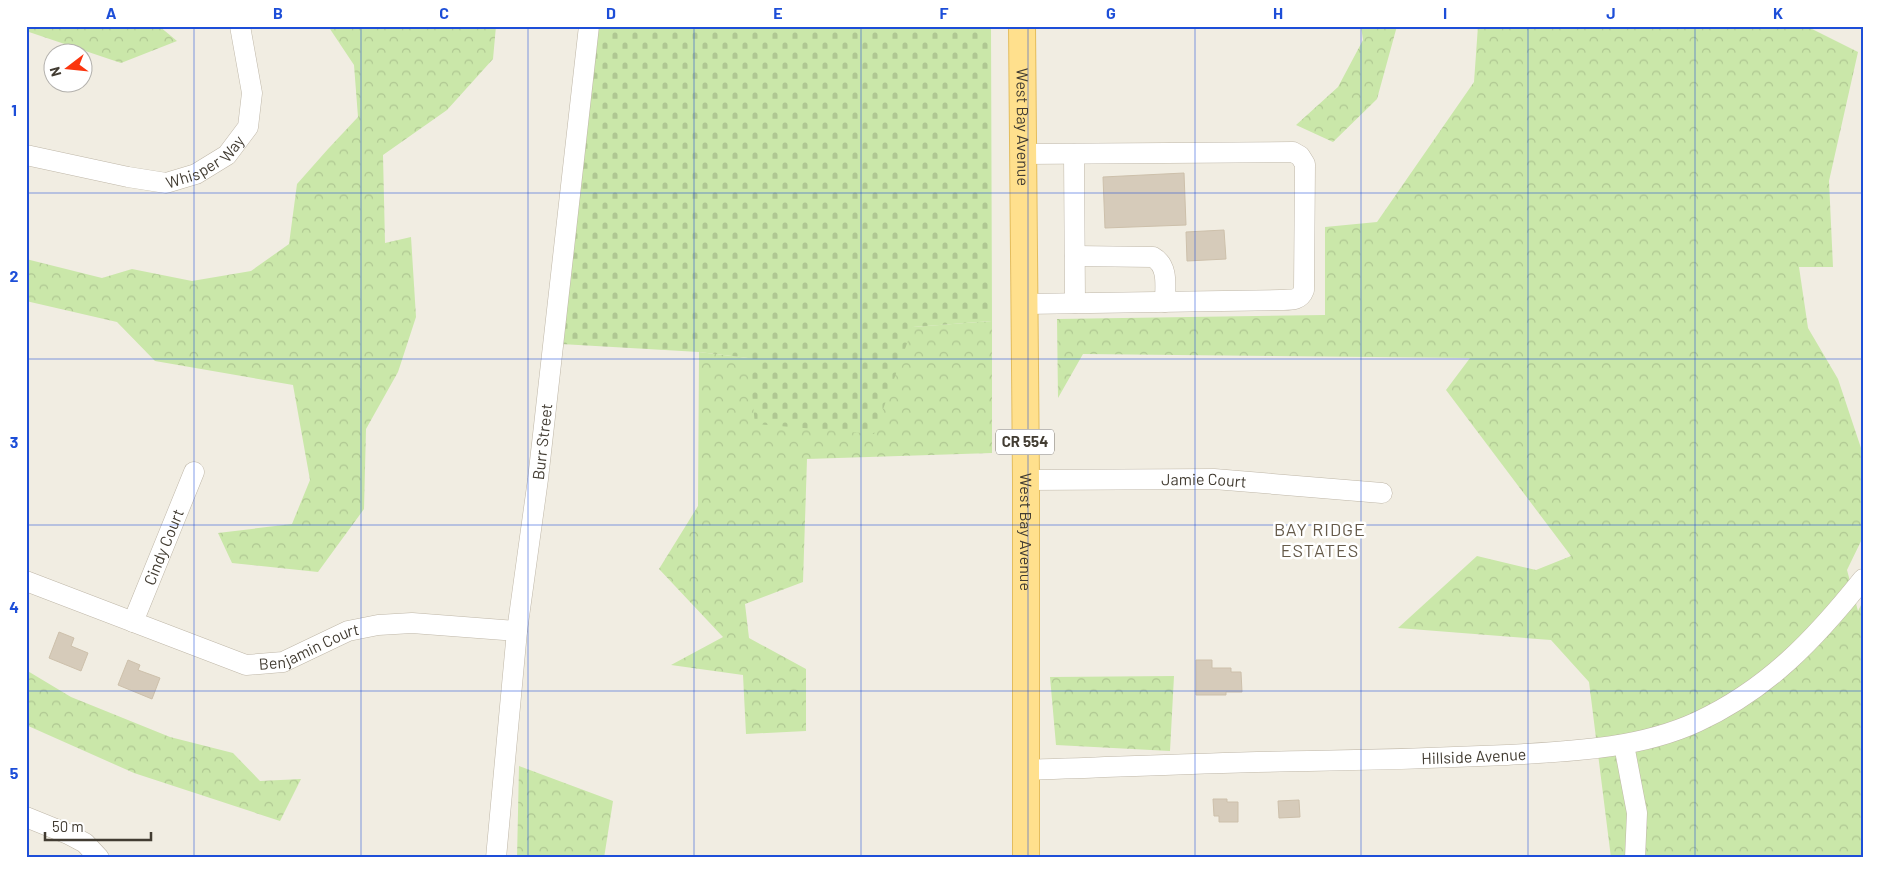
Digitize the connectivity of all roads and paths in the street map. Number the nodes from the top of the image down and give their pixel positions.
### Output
1 (240, 26) edge
2 (589, 26) edge
3 (1022, 26) edge
4 (1024, 154) junction
5 (1074, 154) junction
6 (26, 155) edge
7 (1075, 256) junction
8 (1165, 302) junction
9 (1075, 303) junction
10 (1025, 304) junction
11 (194, 472) dead end
12 (1026, 480) junction
13 (1382, 493) dead end
14 (1863, 579) edge
15 (26, 581) edge
16 (133, 622) junction
17 (517, 632) junction
18 (1624, 745) junction
19 (1025, 770) junction
20 (26, 817) edge
21 (98, 858) edge
22 (496, 858) edge
23 (1026, 858) edge
24 (1635, 858) edge

1 - 6 street, Whisper Way
2 - 17 street, Burr Street
3 - 4 main road, West Bay Avenue / CR 554
4 - 5 street
4 - 10 main road, West Bay Avenue / CR 554
5 - 7 street
5 - 8 street
7 - 8 street
7 - 9 street
8 - 9 street
9 - 10 street
10 - 12 main road, West Bay Avenue / CR 554
11 - 16 street, Cindy Court
12 - 13 street, Jamie Court
12 - 19 main road, West Bay Avenue / CR 554
14 - 18 street, Hillside Avenue
15 - 16 street, Benjamin Court
16 - 17 street, Benjamin Court
17 - 22 street, Burr Street
18 - 19 street, Hillside Avenue
18 - 24 street
19 - 23 main road, West Bay Avenue / CR 554
20 - 21 street

